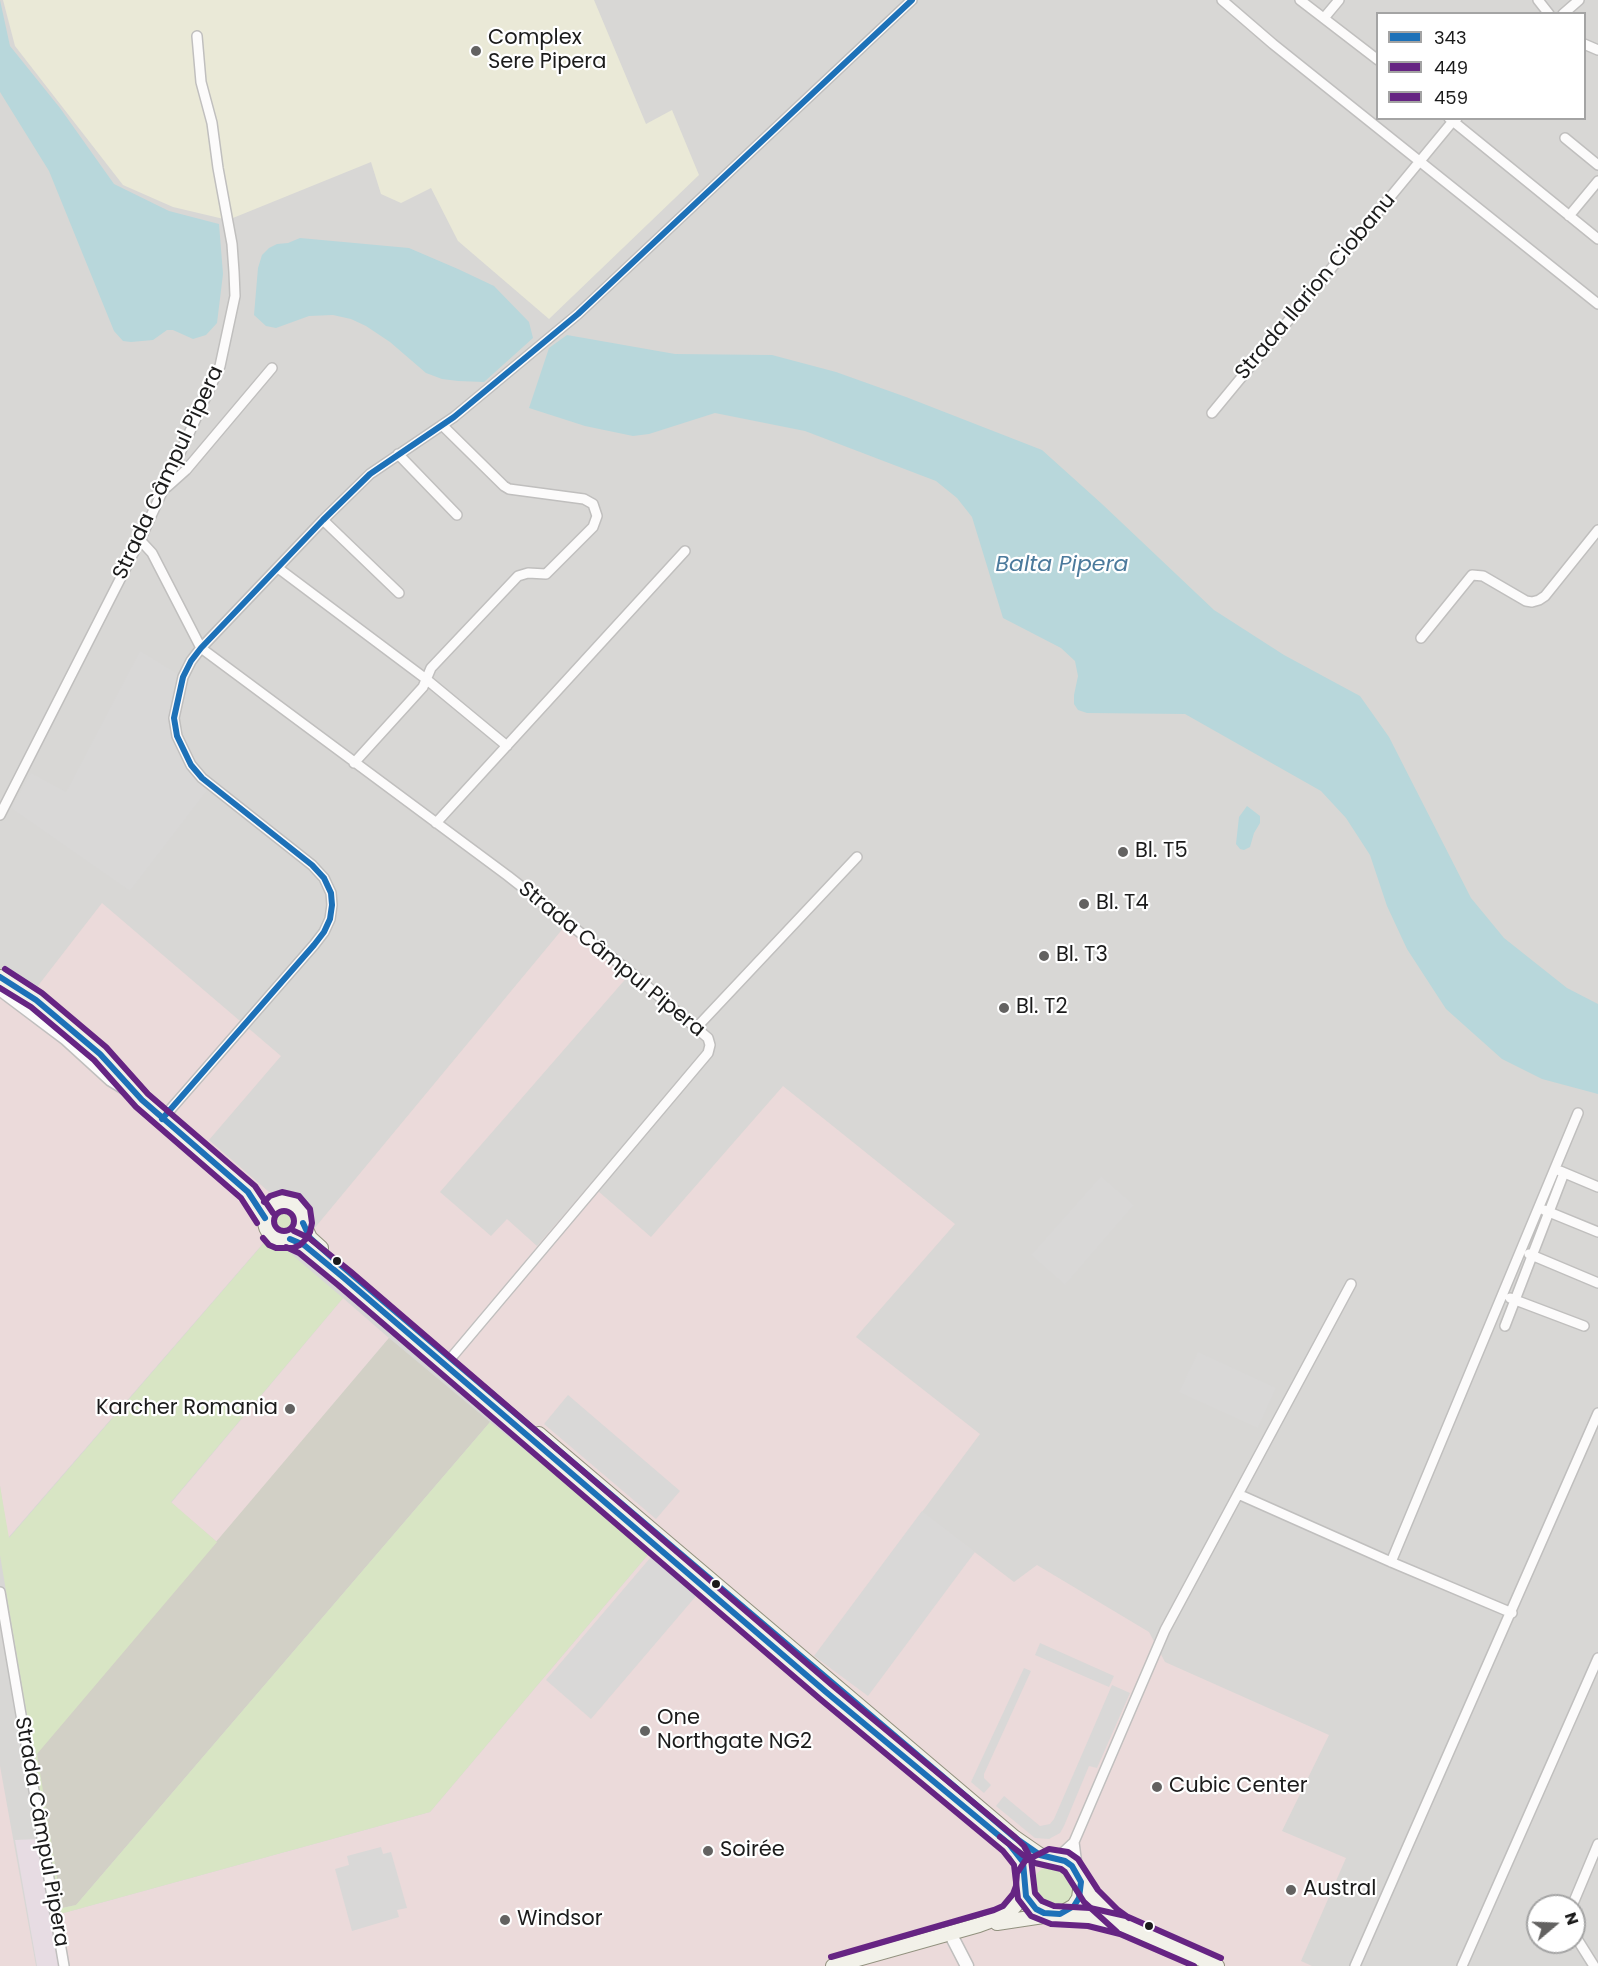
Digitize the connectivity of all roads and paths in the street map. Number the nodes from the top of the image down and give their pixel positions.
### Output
1 (912, 0) edge
2 (1300, 0) edge
3 (1339, 0) edge
4 (1538, 0) edge
5 (1579, 0) edge
6 (1225, 1) edge
7 (1547, 12) edge
8 (1565, 12) edge
9 (1324, 18) junction
10 (197, 36) dead end
11 (1376, 59) edge
12 (1453, 120) edge
13 (1565, 138) dead end
14 (1421, 162) junction
15 (1598, 165) edge
16 (1598, 181) edge
17 (1569, 216) junction
18 (1598, 239) edge
19 (1598, 304) edge
20 (272, 368) dead end
21 (1212, 413) dead end
22 (442, 425) junction
23 (398, 454) junction
24 (164, 489) junction
25 (457, 515) dead end
26 (323, 520) junction
27 (1598, 530) edge
28 (140, 540) junction
29 (685, 551) dead end
30 (278, 568) junction
31 (399, 593) dead end
32 (1421, 638) dead end
33 (201, 648) junction
34 (426, 679) junction
35 (507, 746) junction
36 (354, 763) junction
37 (0, 815) edge
38 (436, 823) junction
39 (857, 857) dead end
40 (0, 977) edge
41 (0, 991) edge
42 (696, 1028) junction
43 (142, 1100) junction
44 (1578, 1113) dead end
45 (162, 1119) junction
46 (1560, 1171) junction
47 (1598, 1187) edge
48 (248, 1192) junction
49 (274, 1204) junction
50 (1539, 1208) junction
51 (1549, 1212) junction
52 (265, 1218) junction
53 (303, 1223) junction
54 (1598, 1232) edge
55 (290, 1239) junction
56 (1521, 1251) junction
57 (1532, 1256) junction
58 (1598, 1283) edge
59 (1351, 1284) dead end
60 (1503, 1295) junction
61 (1515, 1300) junction
62 (1505, 1326) dead end
63 (1584, 1326) dead end
64 (451, 1359) junction
65 (1598, 1413) edge
66 (1238, 1494) junction
67 (1391, 1562) junction
68 (0, 1592) edge
69 (1512, 1613) junction
70 (1598, 1658) edge
71 (1074, 1842) junction
72 (1598, 1844) edge
73 (1053, 1858) junction
74 (1079, 1877) junction
75 (1025, 1882) junction
76 (1577, 1894) edge
77 (1056, 1915) junction
78 (979, 1925) junction
79 (1123, 1925) junction
80 (950, 1933) junction
81 (64, 1966) edge
82 (833, 1966) edge
83 (968, 1966) edge
84 (1217, 1966) edge
85 (1355, 1966) edge
86 (1462, 1966) edge

1 - 22 street
2 - 9 street
3 - 9 street
4 - 7 street
5 - 8 street
6 - 14 street
9 - 11 street
10 - 24 street, Strada Câmpul Pipera
12 - 14 street, Strada Ilarion Ciobanu
12 - 17 street
13 - 15 street
14 - 19 street
14 - 21 street, Strada Ilarion Ciobanu
16 - 17 street
17 - 18 street
20 - 24 street
22 - 23 street
22 - 34 street
23 - 25 street
23 - 26 street
24 - 28 street, Strada Câmpul Pipera
26 - 30 street
26 - 31 street
27 - 32 street
28 - 33 street
28 - 37 street, Strada Câmpul Pipera
29 - 35 street
30 - 33 street
30 - 34 street
33 - 36 street, Strada Câmpul Pipera
33 - 45 street
34 - 35 street
34 - 36 street
35 - 38 street
36 - 38 street, Strada Câmpul Pipera
38 - 42 street, Strada Câmpul Pipera
39 - 42 street
40 - 43 main road
41 - 43 street
42 - 64 street, Strada Câmpul Pipera
43 - 45 main road
44 - 46 street
45 - 48 main road
46 - 47 street
46 - 50 street
46 - 51 street
48 - 49 main road
48 - 52 main road
49 - 52 main road
49 - 53 main road
50 - 51 street
50 - 56 street
51 - 54 street
51 - 57 street
52 - 55 main road
53 - 55 main road
53 - 64 main road
55 - 75 main road
56 - 57 street
56 - 60 street
57 - 58 street
57 - 61 street
59 - 66 street
60 - 61 street
60 - 67 street
61 - 62 street
61 - 63 street
64 - 73 main road
65 - 69 street
66 - 67 street
66 - 71 street
67 - 69 street
68 - 81 street, Strada Câmpul Pipera
69 - 85 street
70 - 86 street
71 - 73 street
71 - 74 street
72 - 76 street
73 - 74 main road
73 - 75 main road
74 - 77 main road
74 - 79 main road
75 - 77 main road
75 - 78 main road
77 - 78 main road
77 - 79 main road
78 - 80 main road
79 - 84 main road
80 - 82 main road
80 - 83 street

